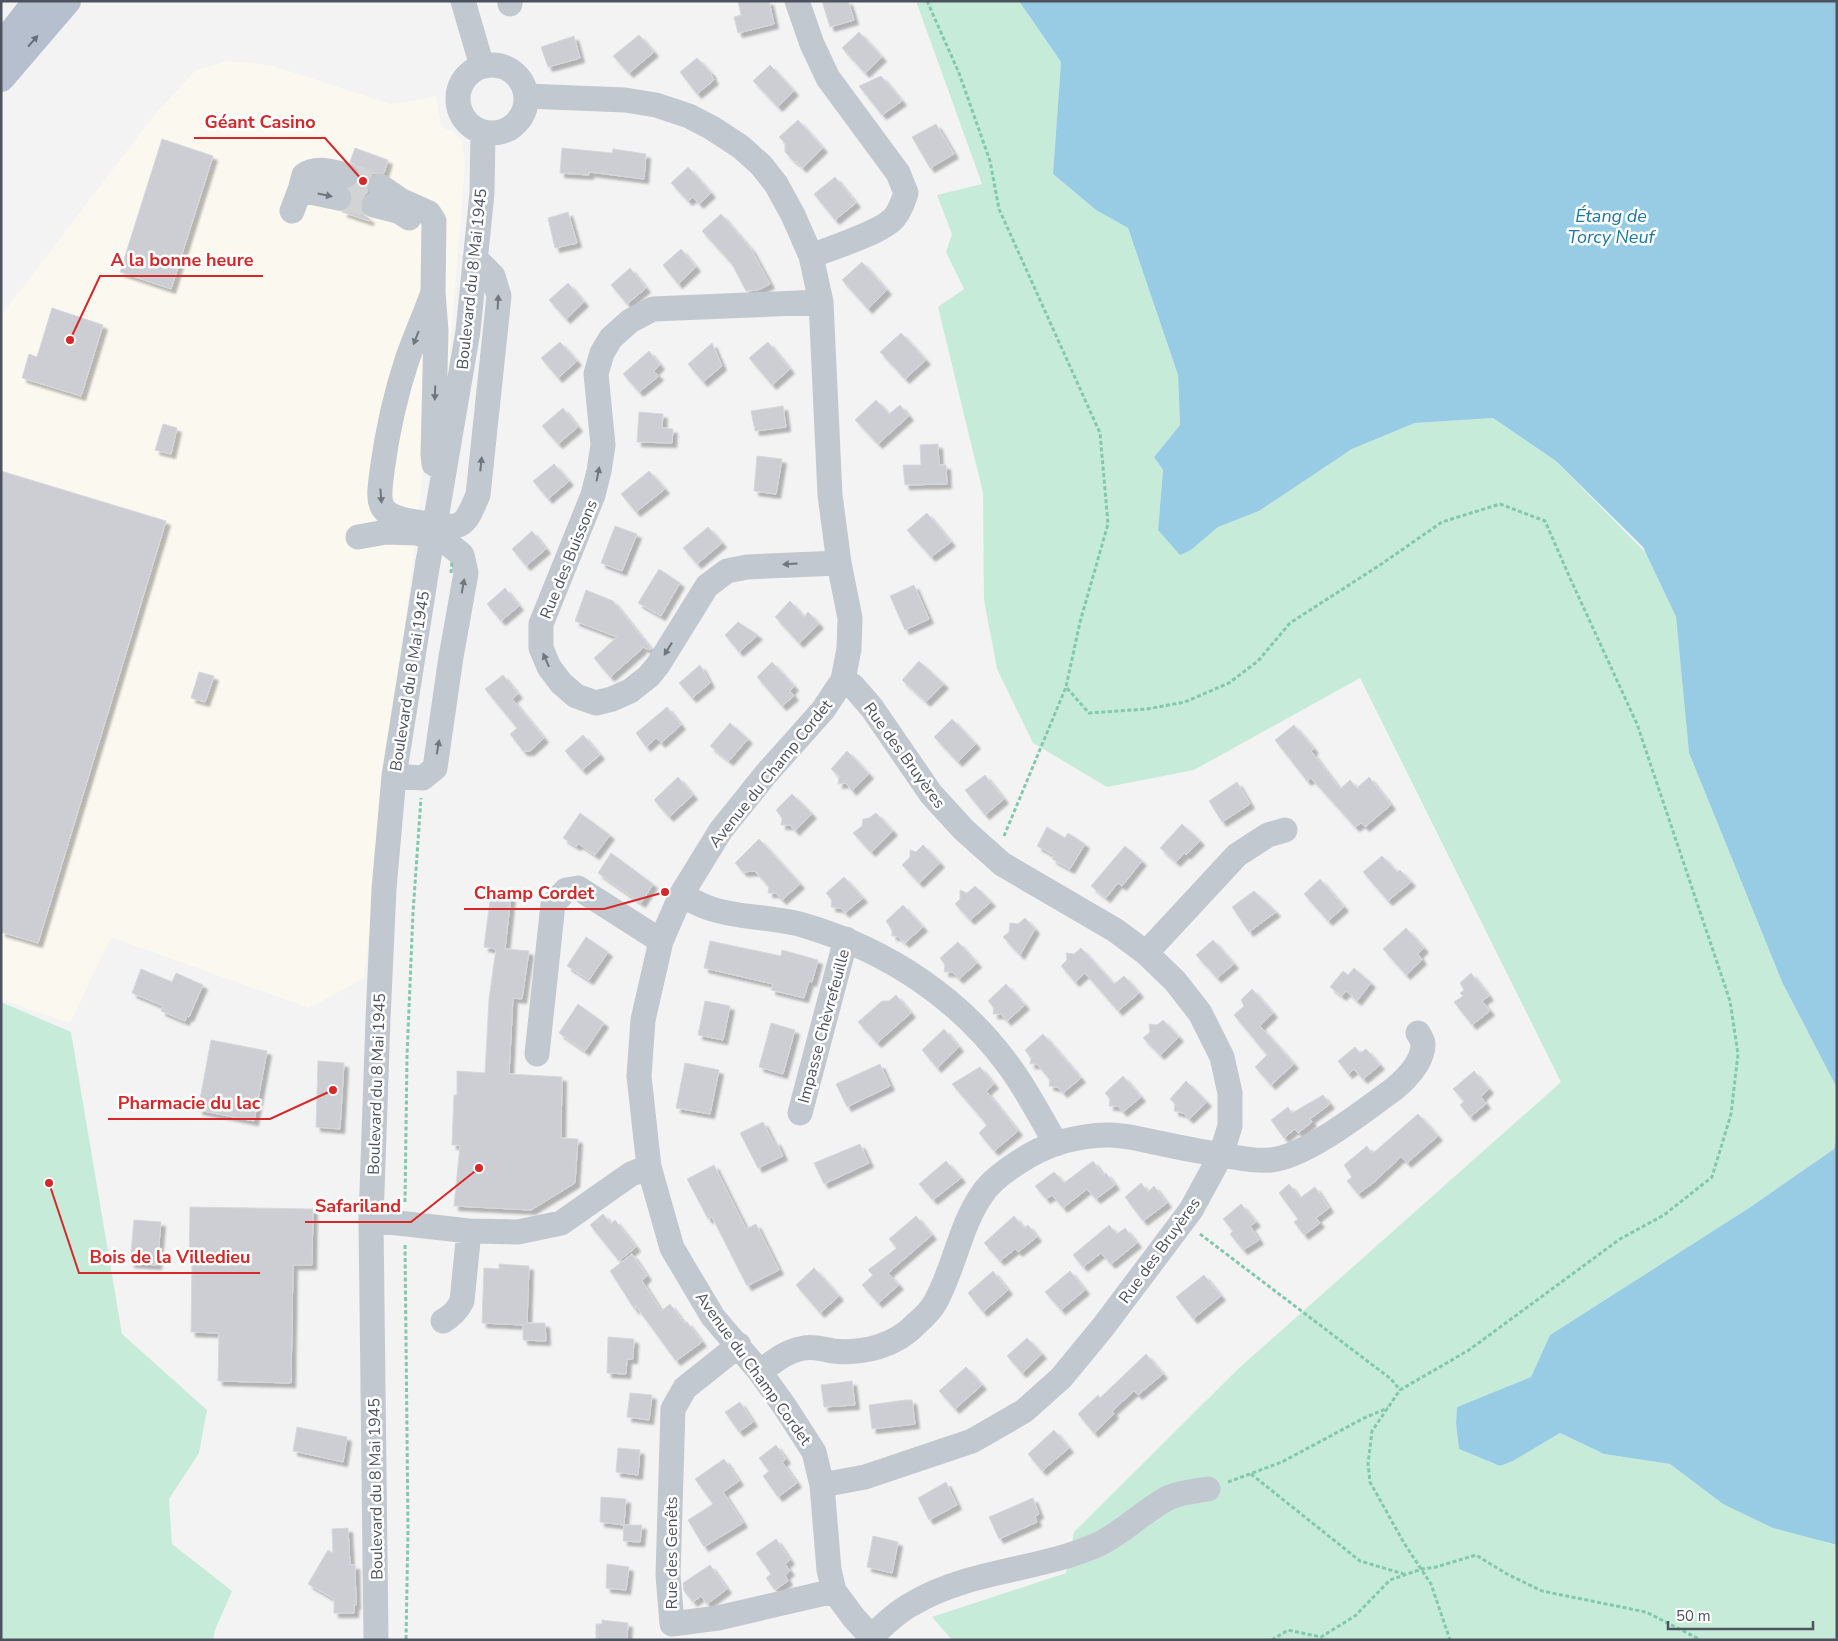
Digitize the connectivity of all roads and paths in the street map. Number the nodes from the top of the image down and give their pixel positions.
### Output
1 (37, 1) edge
2 (67, 1) edge
3 (463, 1) edge
4 (797, 1) edge
5 (927, 1) edge
6 (1, 47) edge
7 (482, 66) junction
8 (1, 78) edge
9 (526, 96) junction
10 (483, 132) junction
11 (342, 186) tunnel mouth
12 (377, 196) tunnel mouth
13 (296, 200) dead end
14 (811, 256) junction
15 (475, 258) junction
16 (433, 292) junction
17 (822, 302) junction
18 (437, 513) junction
19 (358, 537) dead end
20 (839, 563) junction
21 (451, 573) dead end
22 (450, 583) dead end
23 (843, 680) junction
24 (1066, 687) junction
25 (394, 776) junction
26 (423, 778) junction
27 (1285, 830) dead end
28 (995, 858) junction
29 (681, 895) junction
30 (846, 939) junction
31 (661, 941) junction
32 (1146, 953) junction
33 (1418, 1033) dead end
34 (537, 1054) dead end
35 (800, 1113) dead end
36 (1056, 1144) junction
37 (1221, 1155) junction
38 (649, 1167) junction
39 (371, 1220) junction
40 (1183, 1221) junction
41 (405, 1224) junction
42 (469, 1231) junction
43 (442, 1320) dead end
44 (739, 1345) junction
45 (760, 1372) junction
46 (1400, 1390) junction
47 (1388, 1407) junction
48 (1250, 1473) junction
49 (822, 1485) junction
50 (1208, 1489) joint
51 (1422, 1570) junction
52 (1406, 1575) junction
53 (834, 1591) junction
54 (871, 1639) edge
55 (376, 1640) edge
56 (406, 1640) edge
57 (1272, 1640) edge
58 (1450, 1640) edge
59 (1702, 1640) edge

1 - 6 main road
8 -> 2 main road
3 - 7 street
4 - 14 street
5 - 24 path
7 - 9 street
7 - 10 street
9 - 10 street
9 - 14 street, Avenue du Champ Cordet
10 - 15 street, Boulevard du 8 Mai 1945
13 -> 11 street
12 - 16 street
14 - 17 street, Avenue du Champ Cordet
16 -> 15 street
15 - 18 street, Boulevard du 8 Mai 1945
16 -> 18 street
17 - 20 street, Avenue du Champ Cordet
20 -> 17 street, Rue des Buissons
18 - 25 street, Boulevard du 8 Mai 1945, bridge
26 -> 19 street
20 - 23 street, Avenue du Champ Cordet
21 - 22 path
23 - 28 street, Rue des Bruyères
23 - 29 street, Avenue du Champ Cordet
24 - 28 path
24 - 46 path
25 - 26 street
25 - 39 street, Boulevard du 8 Mai 1945
26 - 41 path
27 - 32 street
28 - 32 street, Rue des Bruyères
29 - 30 street
29 - 31 street, Avenue du Champ Cordet
30 - 35 street, Impasse Chèvrefeuille
30 - 36 street
31 - 34 street
31 - 38 street, Avenue du Champ Cordet
32 - 37 street, Rue des Bruyères
33 - 37 street
36 - 37 street
36 - 45 street
37 - 40 street, Rue des Bruyères
38 - 42 street
38 - 44 street, Avenue du Champ Cordet
39 - 41 street
39 - 55 street, Boulevard du 8 Mai 1945
40 - 46 path
40 - 49 street, Rue des Bruyères
41 - 42 street
41 - 56 path
42 - 43 street
44 - 45 street, Avenue du Champ Cordet
44 - 53 street, Rue des Genêts
45 - 49 street, Avenue du Champ Cordet
46 - 47 path
47 - 48 path
47 - 51 path
48 - 50 path
48 - 52 path
49 - 53 street, Avenue du Champ Cordet
50 - 54 street
51 - 52 path
51 - 58 path
51 - 59 path
52 - 57 path
53 - 54 street, Avenue du Champ Cordet

